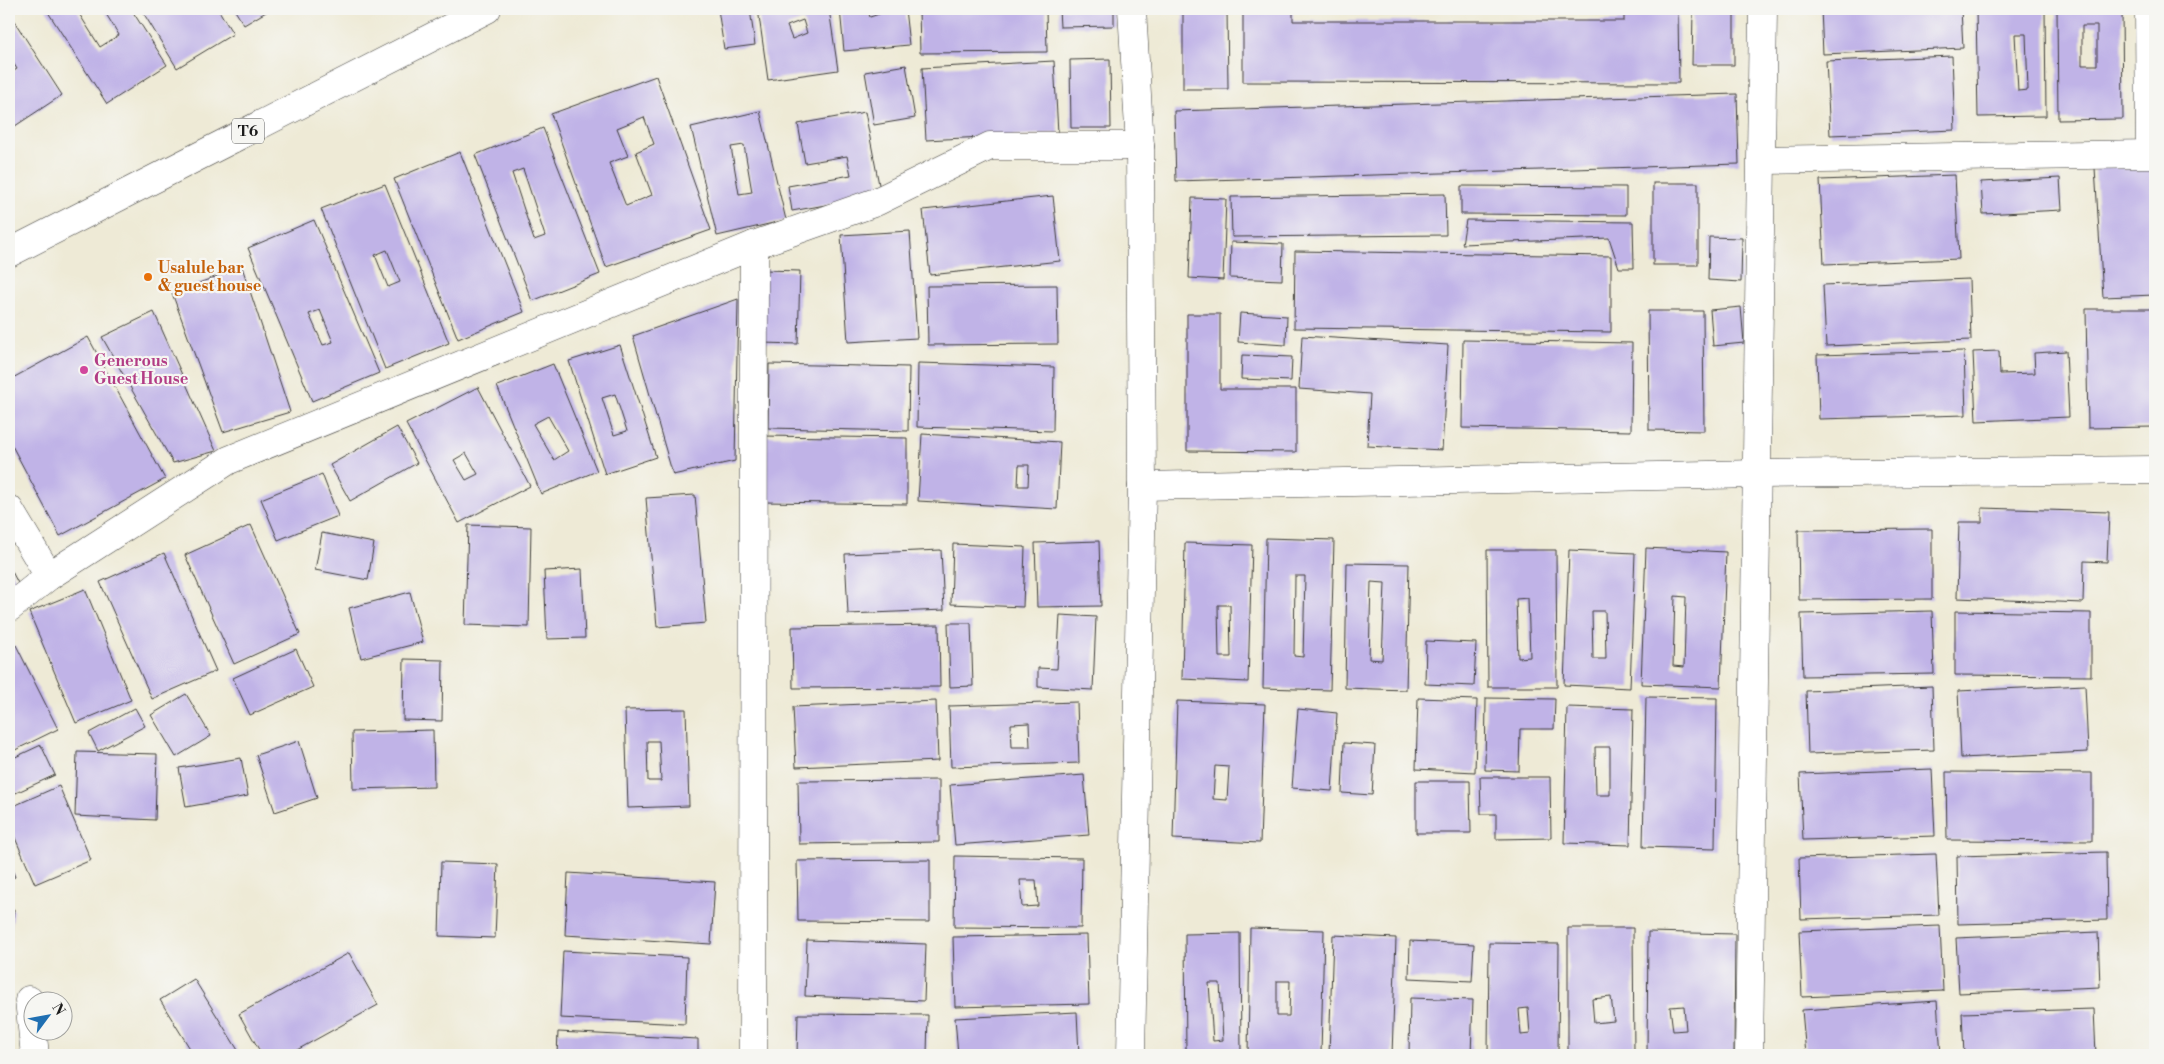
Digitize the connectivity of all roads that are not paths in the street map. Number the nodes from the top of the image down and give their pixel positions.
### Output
1 (487, 9) edge
2 (1132, 9) edge
3 (1763, 9) edge
4 (2149, 9) edge
5 (1140, 146) junction
6 (1762, 160) junction
7 (754, 245) junction
8 (9, 253) edge
9 (2155, 470) edge
10 (1758, 474) junction
11 (1142, 486) junction
12 (9, 509) edge
13 (49, 576) junction
14 (9, 608) edge
15 (34, 1042) edge
16 (35, 1055) edge
17 (753, 1055) edge
18 (1131, 1055) edge
19 (1749, 1055) edge

1 - 8 main road, T6
2 - 5 main road
3 - 6 main road
4 - 6 main road
5 - 7 main road
5 - 11 main road
6 - 10 main road
7 - 13 main road
7 - 17 main road
9 - 10 main road
10 - 11 main road
10 - 19 main road
11 - 18 main road
12 - 13 main road
13 - 14 main road
15 - 16 main road

